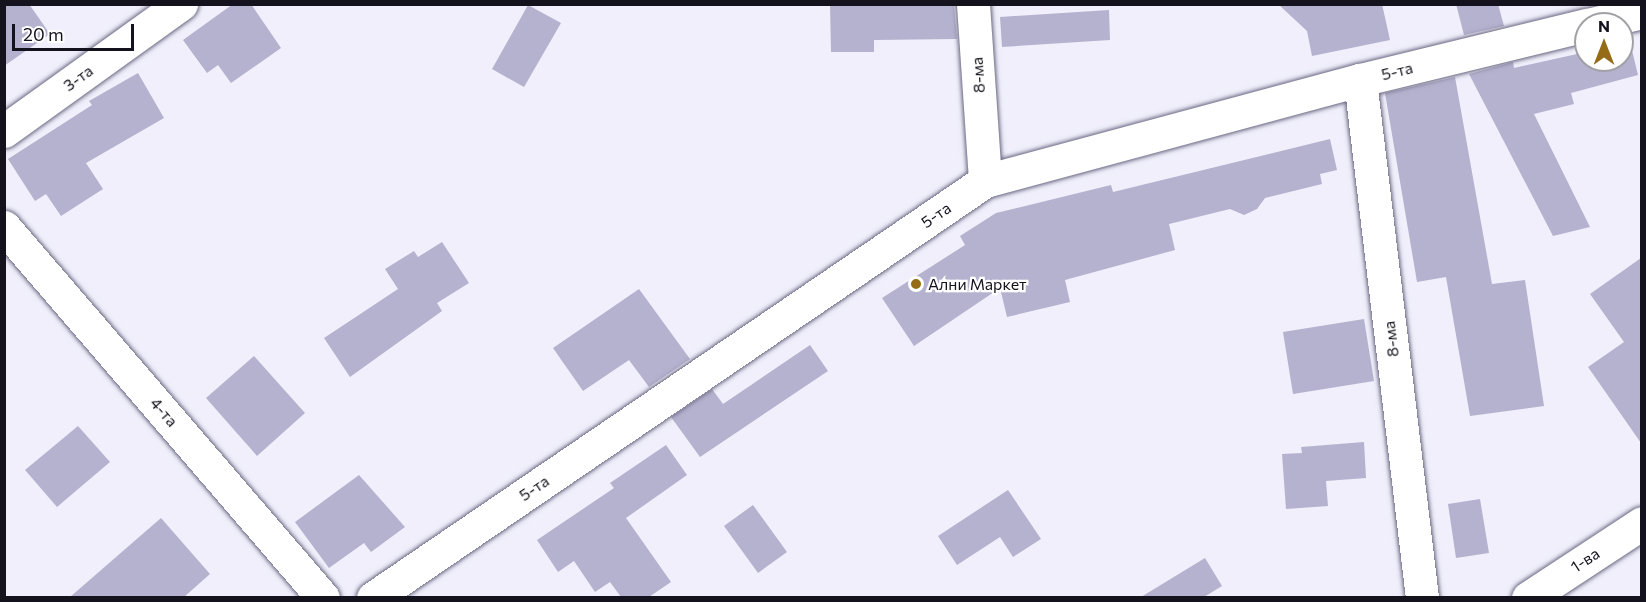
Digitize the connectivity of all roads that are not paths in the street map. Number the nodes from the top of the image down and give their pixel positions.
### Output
1 (181, 4) edge
2 (973, 4) edge
3 (1574, 29) edge
4 (1360, 80) junction
5 (4, 131) edge
6 (985, 181) junction
7 (4, 227) edge
8 (1641, 523) edge
9 (323, 597) edge
10 (373, 597) edge
11 (1422, 597) edge
12 (1528, 597) edge

1 - 5 street, 3-та
2 - 6 street, 8-ма
3 - 4 street, 5-та
4 - 6 street, 5-та
4 - 11 street, 8-ма
6 - 10 street, 5-та
7 - 9 street, 4-та
8 - 12 street, 1-ва

